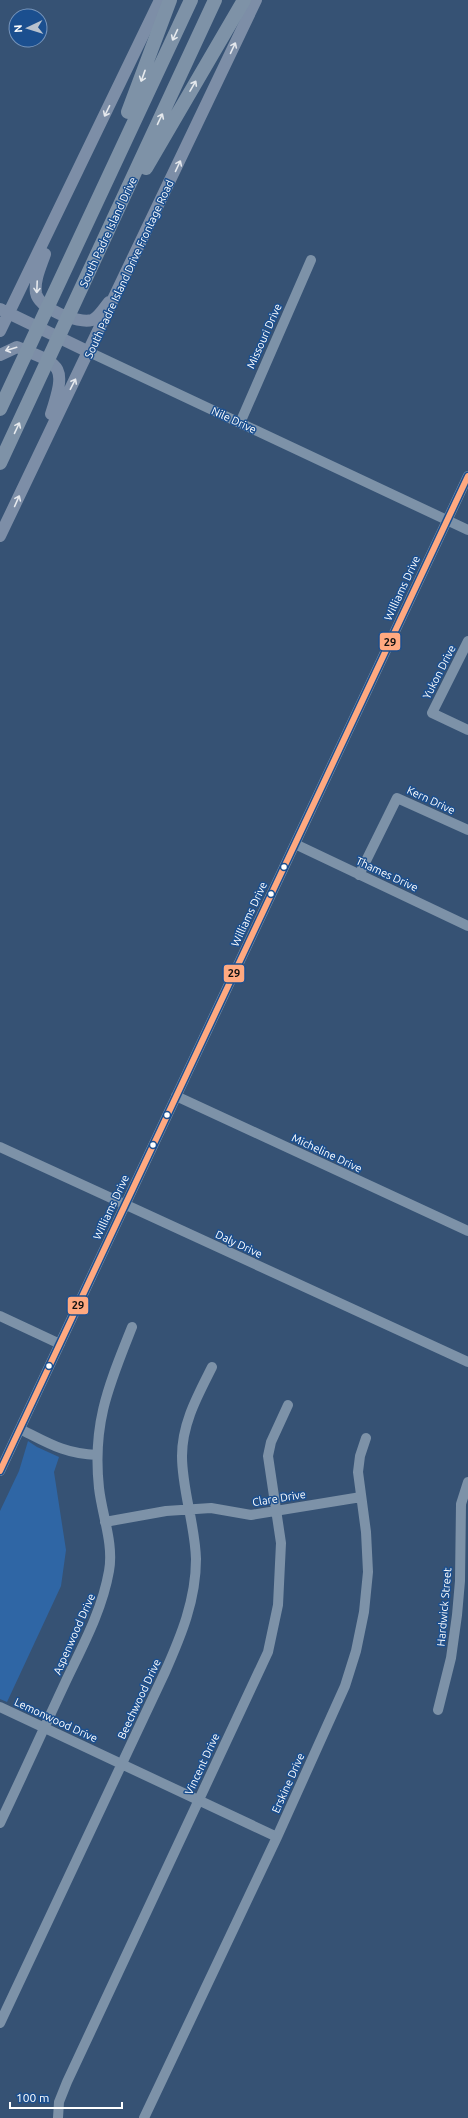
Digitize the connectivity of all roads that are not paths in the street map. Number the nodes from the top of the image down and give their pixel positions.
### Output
1 (160, 0) edge
2 (170, 0) edge
3 (191, 0) edge
4 (215, 0) edge
5 (244, 0) edge
6 (256, 0) edge
7 (71, 184) junction
8 (122, 202) junction
9 (311, 260) dead end
10 (58, 285) junction
11 (120, 287) junction
12 (4, 311) edge
13 (0, 331) edge
14 (89, 352) junction
15 (0, 354) edge
16 (0, 409) edge
17 (240, 423) junction
18 (40, 449) junction
19 (0, 463) edge
20 (468, 476) edge
21 (448, 521) junction
22 (468, 530) edge
23 (0, 536) edge
24 (468, 641) edge
25 (468, 730) edge
26 (468, 830) edge
27 (295, 844) junction
28 (359, 875) junction
29 (468, 926) edge
30 (176, 1096) junction
31 (0, 1147) edge
32 (125, 1205) junction
33 (468, 1231) edge
34 (0, 1316) edge
35 (132, 1327) dead end
36 (60, 1344) junction
37 (468, 1362) edge
38 (212, 1367) dead end
39 (288, 1405) dead end
40 (20, 1429) junction
41 (366, 1438) dead end
42 (97, 1455) junction
43 (0, 1471) edge
44 (468, 1482) edge
45 (361, 1497) junction
46 (190, 1509) junction
47 (278, 1512) junction
48 (105, 1522) junction
49 (464, 1544) edge
50 (0, 1707) edge
51 (438, 1710) dead end
52 (44, 1728) junction
53 (122, 1764) junction
54 (198, 1800) junction
55 (0, 1823) edge
56 (277, 1837) junction
57 (0, 2023) edge
58 (58, 2118) edge
59 (144, 2118) edge

1 -> 7 main road
2 -> 10 highway
3 -> 10 highway, South Padre Island Drive
8 -> 4 highway, South Padre Island Drive
8 -> 5 highway
11 -> 6 main road, South Padre Island Drive Frontage Road
7 -> 11 main road
7 - 12 main road
19 -> 8 highway, South Padre Island Drive
9 - 17 street, Missouri Drive
10 - 16 highway, South Padre Island Drive
11 - 14 main road, South Padre Island Drive Frontage Road
12 - 13 main road
12 - 14 main road, Nile Drive
14 - 17 street, Nile Drive
18 -> 14 main road, South Padre Island Drive Frontage Road
18 -> 15 main road
17 - 21 street, Nile Drive
23 -> 18 main road, South Padre Island Drive Frontage Road
20 - 21 street, Williams Drive
21 - 22 street, Nile Drive
21 - 27 street, Williams Drive
24 - 25 street, Yukon Drive
26 - 28 street, Kern Drive
27 - 28 street, Thames Drive
27 - 30 street, Williams Drive
28 - 29 street, Thames Drive
30 - 32 street, Williams Drive
30 - 33 street, Micheline Drive
31 - 32 street, Daly Drive
32 - 36 street, Williams Drive
32 - 37 street, Daly Drive
34 - 36 street
35 - 42 street, Aspenwood Drive
36 - 40 street, Williams Drive
38 - 46 street, Beechwood Drive
39 - 47 street, Vincent Drive
40 - 42 street
40 - 43 street, Williams Drive
41 - 45 street, Erskine Drive
42 - 48 street, Aspenwood Drive
44 - 49 street, Hardwick Street
45 - 47 street, Clare Drive
45 - 56 street, Erskine Drive
46 - 47 street, Clare Drive
46 - 48 street, Clare Drive
46 - 53 street, Beechwood Drive
47 - 54 street, Vincent Drive
48 - 52 street, Aspenwood Drive
49 - 51 street, Hardwick Street
50 - 52 street, Lemonwood Drive
52 - 53 street, Lemonwood Drive
52 - 55 street, Aspenwood Drive
53 - 54 street, Lemonwood Drive
53 - 57 street, Beechwood Drive
54 - 56 street, Lemonwood Drive
54 - 58 street, Vincent Drive
56 - 59 street, Erskine Drive

